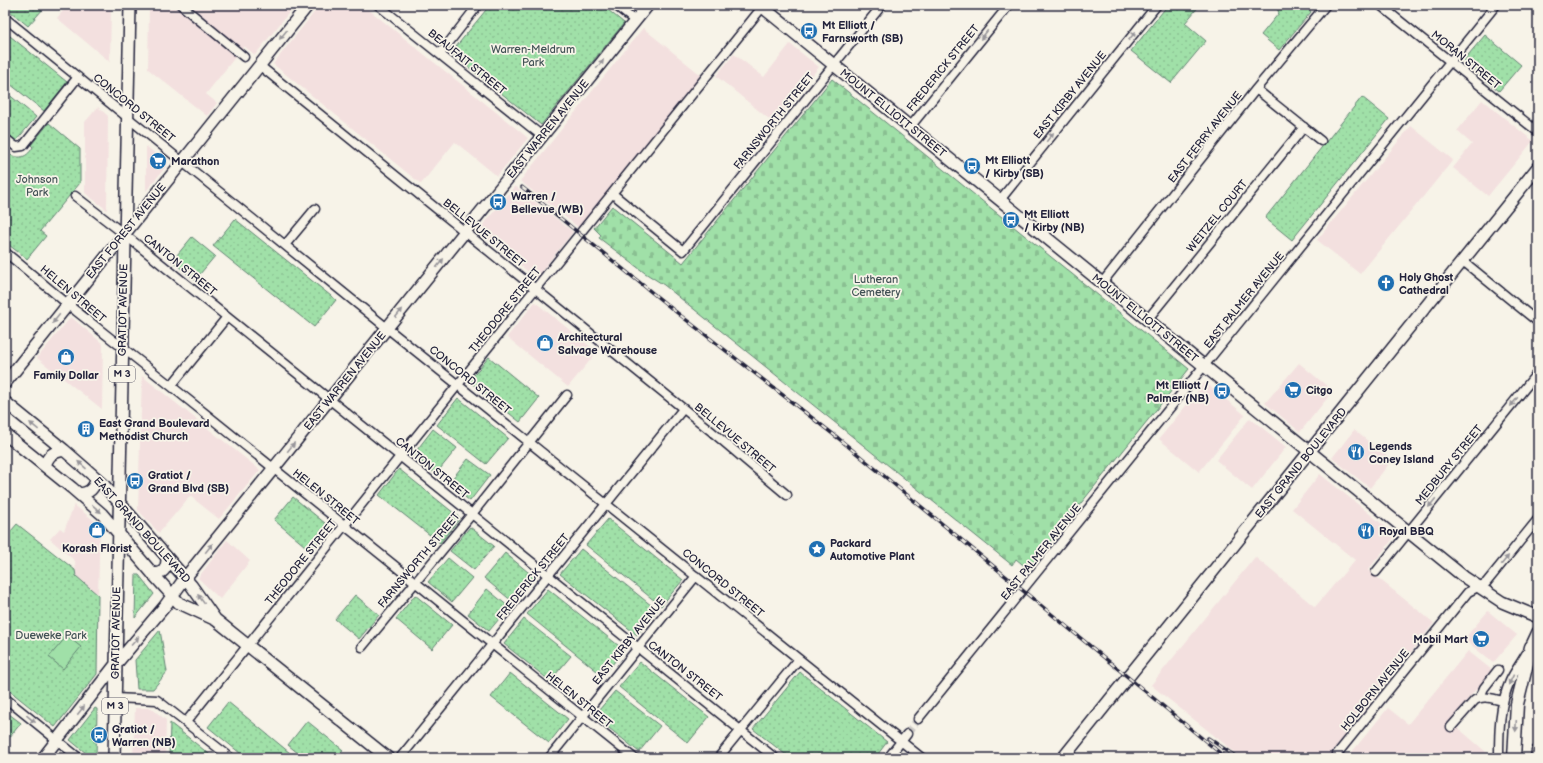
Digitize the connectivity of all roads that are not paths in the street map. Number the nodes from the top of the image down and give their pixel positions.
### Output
1 (130, 5) edge
2 (181, 5) edge
3 (308, 5) edge
4 (378, 5) edge
5 (478, 5) edge
6 (615, 5) edge
7 (648, 5) edge
8 (882, 5) edge
9 (1008, 5) edge
10 (1157, 5) edge
11 (1326, 5) edge
12 (1380, 5) edge
13 (1496, 5) edge
14 (762, 6) edge
15 (5, 18) edge
16 (635, 21) junction
17 (440, 54) junction
18 (244, 57) dead end
19 (1450, 61) junction
20 (259, 65) junction
21 (833, 65) junction
22 (78, 77) junction
23 (1256, 89) junction
24 (127, 117) junction
25 (910, 127) junction
26 (1304, 127) junction
27 (1538, 132) edge
28 (542, 136) junction
29 (5, 138) edge
30 (1321, 141) dead end
31 (182, 161) junction
32 (1538, 168) edge
33 (613, 194) junction
34 (75, 196) dead end
35 (1000, 200) junction
36 (315, 209) dead end
37 (465, 232) junction
38 (124, 234) junction
39 (285, 245) junction
40 (5, 252) edge
41 (1463, 261) junction
42 (1102, 283) junction
43 (536, 289) junction
44 (69, 304) junction
45 (227, 317) junction
46 (1147, 320) junction
47 (1538, 322) edge
48 (387, 328) junction
49 (123, 348) junction
50 (1205, 366) junction
51 (1538, 372) edge
52 (5, 383) edge
53 (459, 384) junction
54 (171, 386) junction
55 (567, 395) dead end
56 (330, 399) junction
57 (5, 402) edge
58 (683, 408) junction
59 (5, 434) edge
60 (529, 442) junction
61 (64, 450) junction
62 (1310, 452) junction
63 (401, 456) junction
64 (45, 466) junction
65 (274, 469) junction
66 (97, 479) junction
67 (79, 494) junction
68 (787, 495) dead end
69 (119, 502) junction
70 (606, 504) junction
71 (472, 514) junction
72 (1537, 523) edge
73 (344, 526) junction
74 (1409, 532) junction
75 (118, 534) junction
76 (167, 558) junction
77 (1376, 572) dead end
78 (152, 573) junction
79 (549, 575) junction
80 (696, 576) junction
81 (185, 578) junction
82 (415, 582) junction
83 (1478, 587) junction
84 (172, 596) junction
85 (1538, 617) edge
86 (216, 620) junction
87 (1538, 632) edge
88 (247, 645) junction
89 (492, 645) junction
90 (362, 647) dead end
91 (1531, 647) junction
92 (638, 648) junction
93 (799, 658) junction
94 (116, 664) junction
95 (1498, 670) dead end
96 (1480, 697) junction
97 (5, 698) edge
98 (115, 698) junction
99 (1503, 702) junction
100 (583, 717) junction
101 (918, 720) tunnel mouth
102 (186, 722) junction
103 (1452, 727) dead end
104 (741, 730) junction
105 (907, 734) tunnel mouth
106 (57, 740) junction
107 (901, 741) junction
108 (1538, 751) edge
109 (1337, 754) dead end
110 (43, 758) edge
111 (79, 758) edge
112 (114, 758) edge
113 (231, 758) edge
114 (388, 758) edge
115 (400, 758) edge
116 (549, 758) edge
117 (634, 758) edge
118 (718, 758) edge
119 (775, 758) edge
120 (888, 758) edge
121 (922, 758) edge
122 (1063, 758) edge
123 (1499, 758) edge
124 (1514, 758) edge
125 (1537, 758) edge

1 - 24 main road, GRATIOT AVENUE / M 3
2 - 18 street
3 -> 20 main road, EAST FOREST AVENUE
4 - 17 street, BEAUFAIT STREET
5 - 17 street
6 - 16 street
7 - 16 main road, EAST WARREN AVENUE
8 - 21 street, FARNSWORTH STREET
9 -> 25 street, FREDERICK STREET
35 -> 10 street, EAST KIRBY AVENUE
11 - 23 street, EAST FERRY AVENUE
12 - 19 street, MORAN STREET
13 - 19 street, EAST PALMER AVENUE
14 - 21 main road, MOUNT ELLIOTT STREET
14 - 33 street, THEODORE STREET
15 - 22 street, CONCORD STREET
28 -> 16 main road, EAST WARREN AVENUE
17 - 28 street, BEAUFAIT STREET
19 - 27 street, MORAN STREET
19 - 50 street, EAST PALMER AVENUE
20 - 31 main road, EAST FOREST AVENUE
20 - 37 street, BELLEVUE STREET
21 - 25 main road, MOUNT ELLIOTT STREET
21 - 33 street, FARNSWORTH STREET
22 - 24 street, CONCORD STREET
22 - 29 street
23 - 26 street
23 - 42 street, EAST FERRY AVENUE
24 - 31 street, CONCORD STREET
24 - 38 main road, GRATIOT AVENUE / M 3
25 - 35 main road, MOUNT ELLIOTT STREET
26 - 30 street
26 - 46 street, WEITZEL COURT
28 - 37 main road, EAST WARREN AVENUE
31 - 38 main road, EAST FOREST AVENUE
31 - 39 street, CONCORD STREET
32 - 41 main road, EAST GRAND BOULEVARD
33 - 43 street, THEODORE STREET
34 - 38 street, CANTON STREET
35 - 42 main road, MOUNT ELLIOTT STREET
36 - 39 street
37 - 43 street, BELLEVUE STREET
48 -> 37 main road, EAST WARREN AVENUE
38 - 44 main road, EAST FOREST AVENUE
38 - 45 street, CANTON STREET
38 - 49 main road, GRATIOT AVENUE / M 3
39 - 48 street, CONCORD STREET
40 - 44 street, HELEN STREET
41 - 47 street
41 - 62 main road, EAST GRAND BOULEVARD
42 - 46 main road, MOUNT ELLIOTT STREET
43 - 53 street, THEODORE STREET
43 - 58 street, BELLEVUE STREET
44 - 49 street, HELEN STREET
44 -> 52 main road, EAST FOREST AVENUE
45 - 54 street
45 - 56 street, CANTON STREET
46 - 50 main road, MOUNT ELLIOTT STREET
48 - 53 street, CONCORD STREET
48 - 56 main road, EAST WARREN AVENUE
49 - 54 street, HELEN STREET
49 - 69 main road, GRATIOT AVENUE / M 3
50 - 62 main road, MOUNT ELLIOTT STREET
50 - 101 street, EAST PALMER AVENUE
51 -> 74 street, MEDBURY STREET
53 - 60 street, CONCORD STREET
53 - 63 street, THEODORE STREET
54 - 65 street, HELEN STREET
55 - 60 street, FARNSWORTH STREET
56 - 63 street, CANTON STREET
65 -> 56 main road, EAST WARREN AVENUE
61 -> 57 main road, EAST GRAND BOULEVARD
58 - 68 street, BELLEVUE STREET
58 - 70 street, FREDERICK STREET
59 - 64 main road, EAST GRAND BOULEVARD
60 - 70 street, CONCORD STREET
60 - 71 street, FARNSWORTH STREET
61 - 64 main road
66 -> 61 main road, EAST GRAND BOULEVARD
62 - 74 main road, MOUNT ELLIOTT STREET
62 - 122 main road, EAST GRAND BOULEVARD
63 - 71 street, CANTON STREET
63 - 73 street, THEODORE STREET
64 - 67 main road, EAST GRAND BOULEVARD
65 - 73 street, HELEN STREET
81 -> 65 main road, EAST WARREN AVENUE
66 - 67 main road
66 - 69 main road, EAST GRAND BOULEVARD
67 -> 75 main road, EAST GRAND BOULEVARD
69 - 75 main road, GRATIOT AVENUE / M 3
69 - 76 main road, EAST GRAND BOULEVARD
70 - 79 street, FREDERICK STREET
70 - 80 street, CONCORD STREET
71 - 79 street, CANTON STREET
71 - 82 street, FARNSWORTH STREET
83 -> 72 street, HOLBORN AVENUE
73 - 82 street, HELEN STREET
73 - 88 street, THEODORE STREET
74 - 77 street, MEDBURY STREET
74 - 83 main road, MOUNT ELLIOTT STREET
75 - 78 main road, EAST GRAND BOULEVARD
75 - 94 main road, GRATIOT AVENUE / M 3
76 - 78 main road
76 - 81 main road, EAST GRAND BOULEVARD
78 - 84 main road, EAST GRAND BOULEVARD
79 - 89 street, FREDERICK STREET
79 - 92 street, CANTON STREET
80 - 92 street, EAST KIRBY AVENUE
80 - 93 street, CONCORD STREET
81 - 84 main road, EAST WARREN AVENUE
86 -> 81 main road, EAST GRAND BOULEVARD
82 - 89 street, HELEN STREET
82 - 90 street, FARNSWORTH STREET
83 - 85 main road, MOUNT ELLIOTT STREET
83 - 109 street, HOLBORN AVENUE
84 - 86 main road, EAST GRAND BOULEVARD
94 -> 84 main road, EAST WARREN AVENUE
86 - 88 main road, EAST GRAND BOULEVARD
87 - 91 main road
88 - 102 street, THEODORE STREET
88 - 114 main road, EAST GRAND BOULEVARD
89 - 100 street, HELEN STREET
89 - 115 street, FREDERICK STREET
91 -> 99 street
91 -> 124 highway
92 - 100 street, EAST KIRBY AVENUE
92 - 104 street, CANTON STREET
93 - 104 street
93 - 107 street, CONCORD STREET
94 - 98 main road, GRATIOT AVENUE / M 3
106 -> 94 main road, EAST WARREN AVENUE
95 - 96 street
96 - 99 street
96 - 103 street
97 -> 106 street
98 - 102 street
98 - 112 main road, GRATIOT AVENUE / M 3
99 - 123 street
100 - 116 street, EAST KIRBY AVENUE
100 - 117 street, HELEN STREET
102 - 113 street
104 - 118 street
104 - 119 street, CANTON STREET
105 - 107 street
106 - 110 main road, EAST WARREN AVENUE
106 - 111 street
107 - 120 street
107 - 121 street, CONCORD STREET
108 - 125 highway

